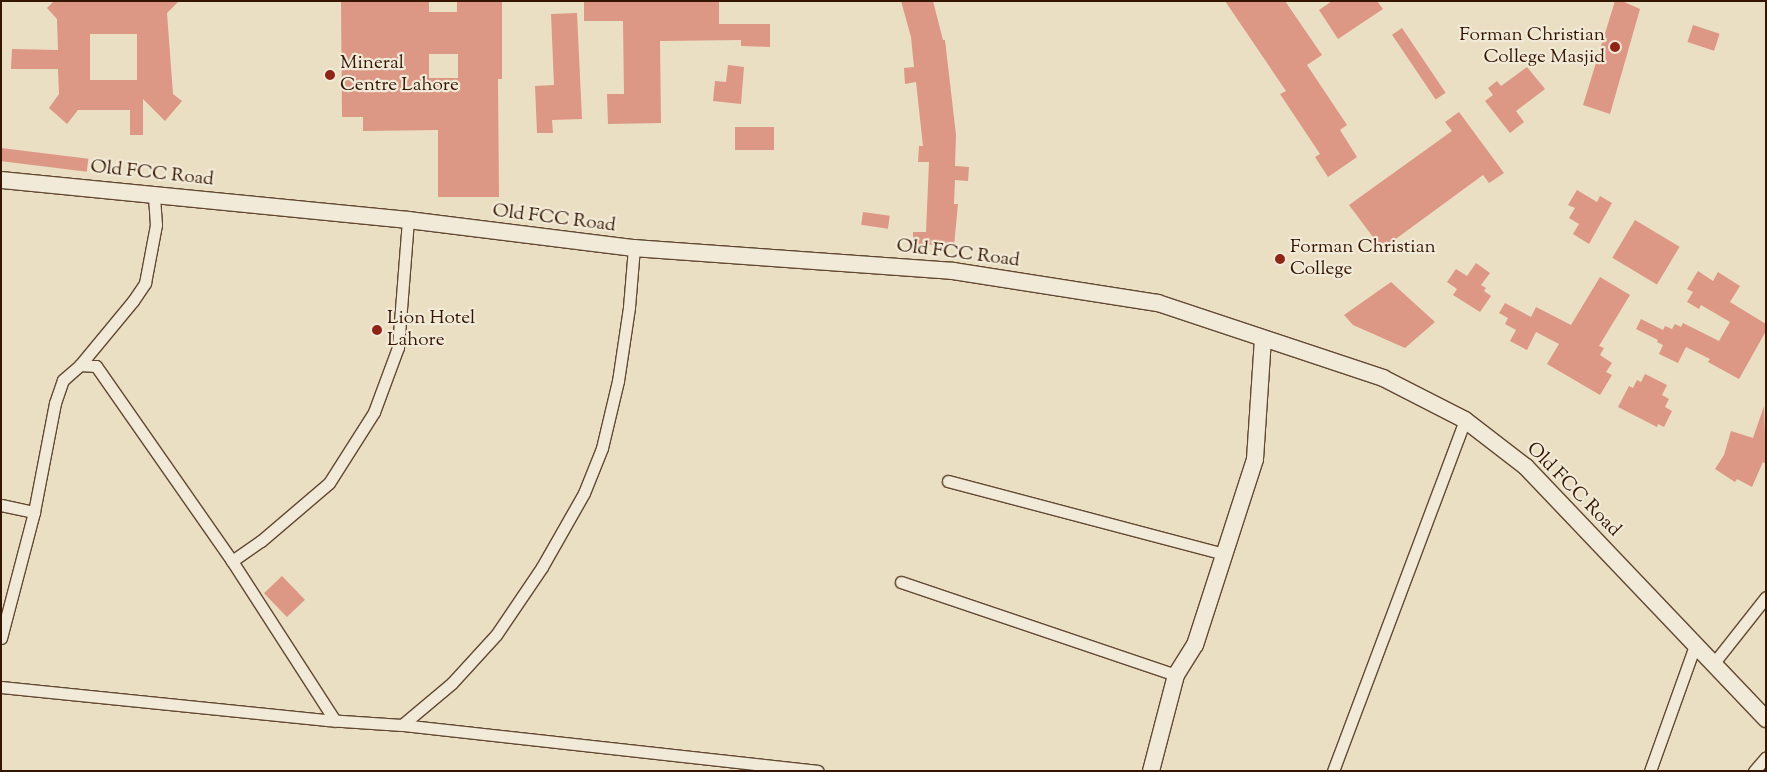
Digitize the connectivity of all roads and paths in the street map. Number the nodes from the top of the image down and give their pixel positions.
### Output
1 (1, 180) edge
2 (154, 194) junction
3 (408, 220) junction
4 (634, 248) junction
5 (1263, 339) junction
6 (80, 365) junction
7 (1465, 420) junction
8 (948, 481) dead end
9 (1, 505) edge
10 (34, 512) junction
11 (1225, 554) junction
12 (232, 561) junction
13 (901, 582) dead end
14 (1766, 598) edge
15 (1, 638) edge
16 (1695, 645) junction
17 (1713, 664) junction
18 (1176, 675) junction
19 (1, 687) edge
20 (1766, 719) edge
21 (335, 721) junction
22 (402, 725) junction
23 (1766, 757) edge
24 (817, 771) edge
25 (1151, 771) edge
26 (1333, 771) edge
27 (1650, 771) edge
28 (1754, 771) edge

1 - 2 street, Old FCC Road
2 - 3 street, Old FCC Road
2 - 6 street
3 - 4 street, Old FCC Road
3 - 12 street
4 - 5 street, Old FCC Road
4 - 22 street
5 - 7 street, Old FCC Road
5 - 11 street
6 - 10 street
6 - 12 street
7 - 16 street, Old FCC Road
7 - 26 street
8 - 11 street
9 - 10 street
10 - 15 street
11 - 18 street
12 - 21 street
13 - 18 street
14 - 17 street
16 - 17 street, Old FCC Road
16 - 27 street
17 - 20 street, Old FCC Road
18 - 25 street
19 - 21 street
21 - 22 street
22 - 24 street
23 - 28 street

